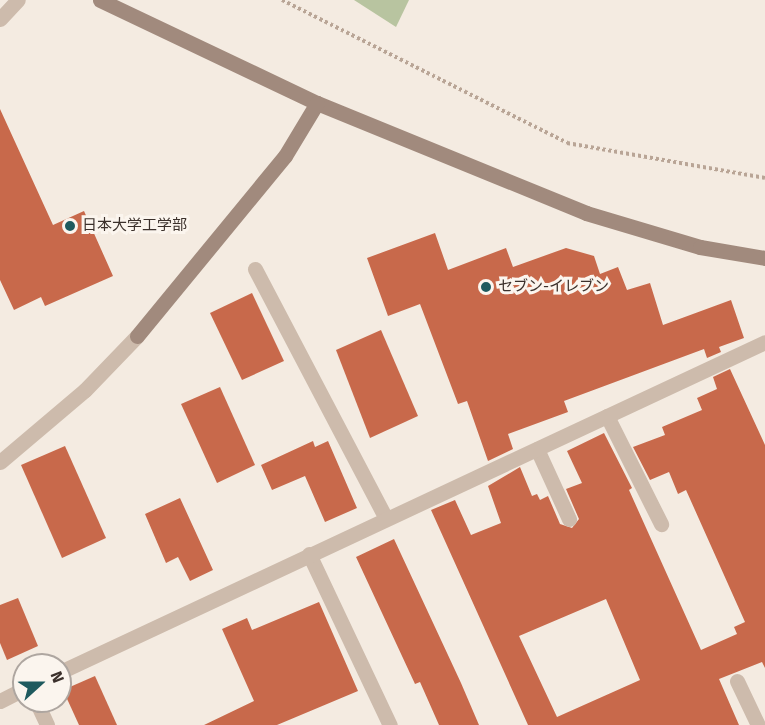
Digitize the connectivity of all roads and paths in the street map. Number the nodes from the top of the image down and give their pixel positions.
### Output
1 (18, 0) edge
2 (100, 0) edge
3 (282, 0) edge
4 (0, 19) edge
5 (316, 103) junction
6 (765, 178) edge
7 (765, 258) edge
8 (255, 269) dead end
9 (765, 342) edge
10 (607, 416) junction
11 (537, 449) junction
12 (0, 462) edge
13 (386, 519) junction
14 (569, 519) dead end
15 (661, 524) dead end
16 (309, 555) junction
17 (72, 666) edge
18 (737, 681) dead end
19 (390, 725) edge
20 (758, 725) edge

1 - 4 street
2 - 5 street
3 - 6 path
5 - 7 street
5 - 12 street
8 - 13 street
9 - 10 street
10 - 11 street
10 - 15 street
11 - 13 street
11 - 14 street
13 - 16 street
16 - 17 street
16 - 19 street
18 - 20 street

